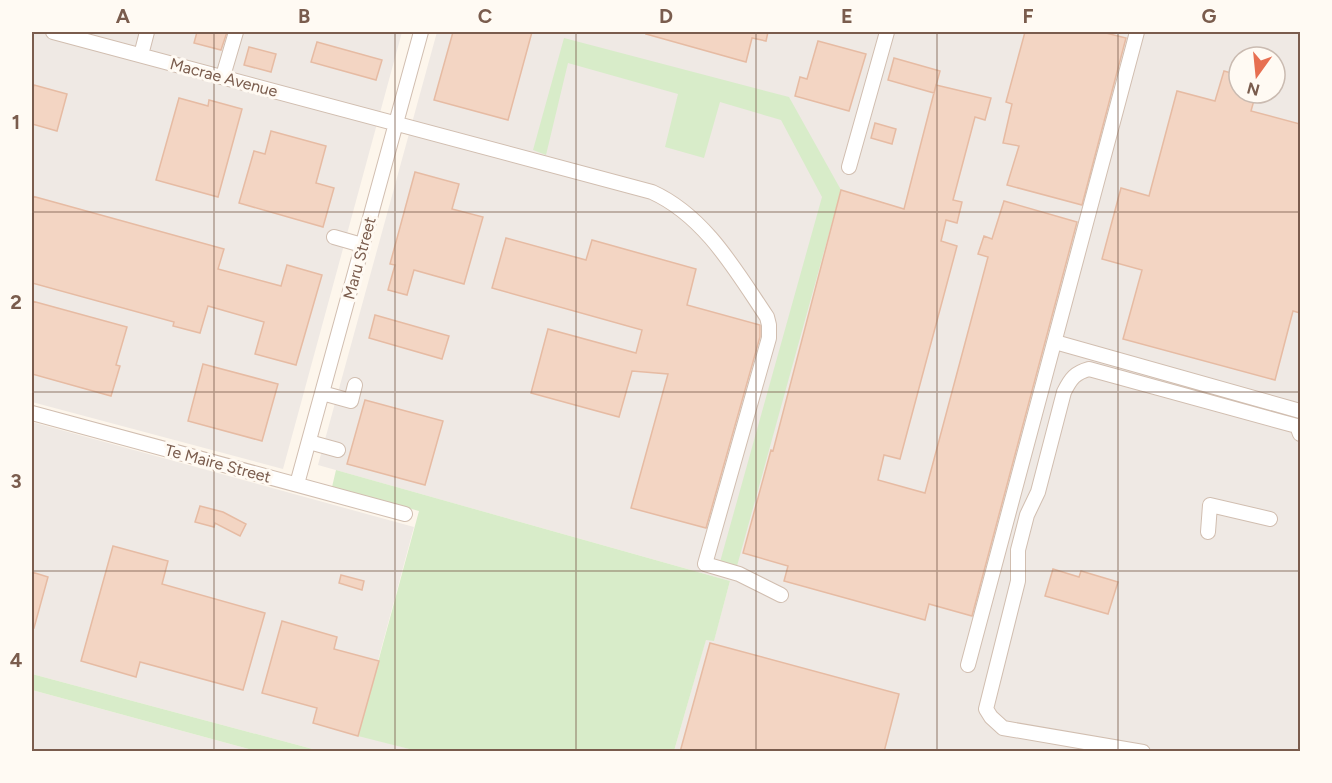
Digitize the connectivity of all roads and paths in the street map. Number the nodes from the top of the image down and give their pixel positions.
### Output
1 (52, 32) edge
2 (147, 32) edge
3 (236, 32) edge
4 (421, 32) edge
5 (886, 32) edge
6 (1137, 32) edge
7 (70, 34) edge
8 (105, 38) edge
9 (141, 55) junction
10 (223, 76) junction
11 (396, 123) junction
12 (849, 167) dead end
13 (334, 237) dead end
14 (362, 245) junction
15 (1055, 342) junction
16 (355, 385) dead end
17 (322, 393) junction
18 (1300, 411) edge
19 (32, 413) edge
20 (1300, 434) edge
21 (309, 442) junction
22 (338, 450) dead end
23 (297, 484) junction
24 (405, 514) dead end
25 (1270, 519) dead end
26 (1208, 532) dead end
27 (781, 595) dead end
28 (968, 665) dead end
29 (1143, 752) edge

1 - 7 street, Macrae Avenue
2 - 9 street
3 - 10 street
4 - 11 street, Maru Street
5 - 12 street
6 - 15 street
7 - 8 street, Macrae Avenue
8 - 9 street, Macrae Avenue
9 - 10 street, Macrae Avenue
10 - 11 street, Macrae Avenue
11 - 14 street, Maru Street
11 - 27 street, Macrae Avenue
13 - 14 street
14 - 17 street, Maru Street
15 - 18 street
15 - 28 street
16 - 17 street
17 - 21 street, Maru Street
19 - 23 street, Te Maire Street
20 - 29 street
21 - 22 street
21 - 23 street, Maru Street
23 - 24 street, Te Maire Street
25 - 26 street

